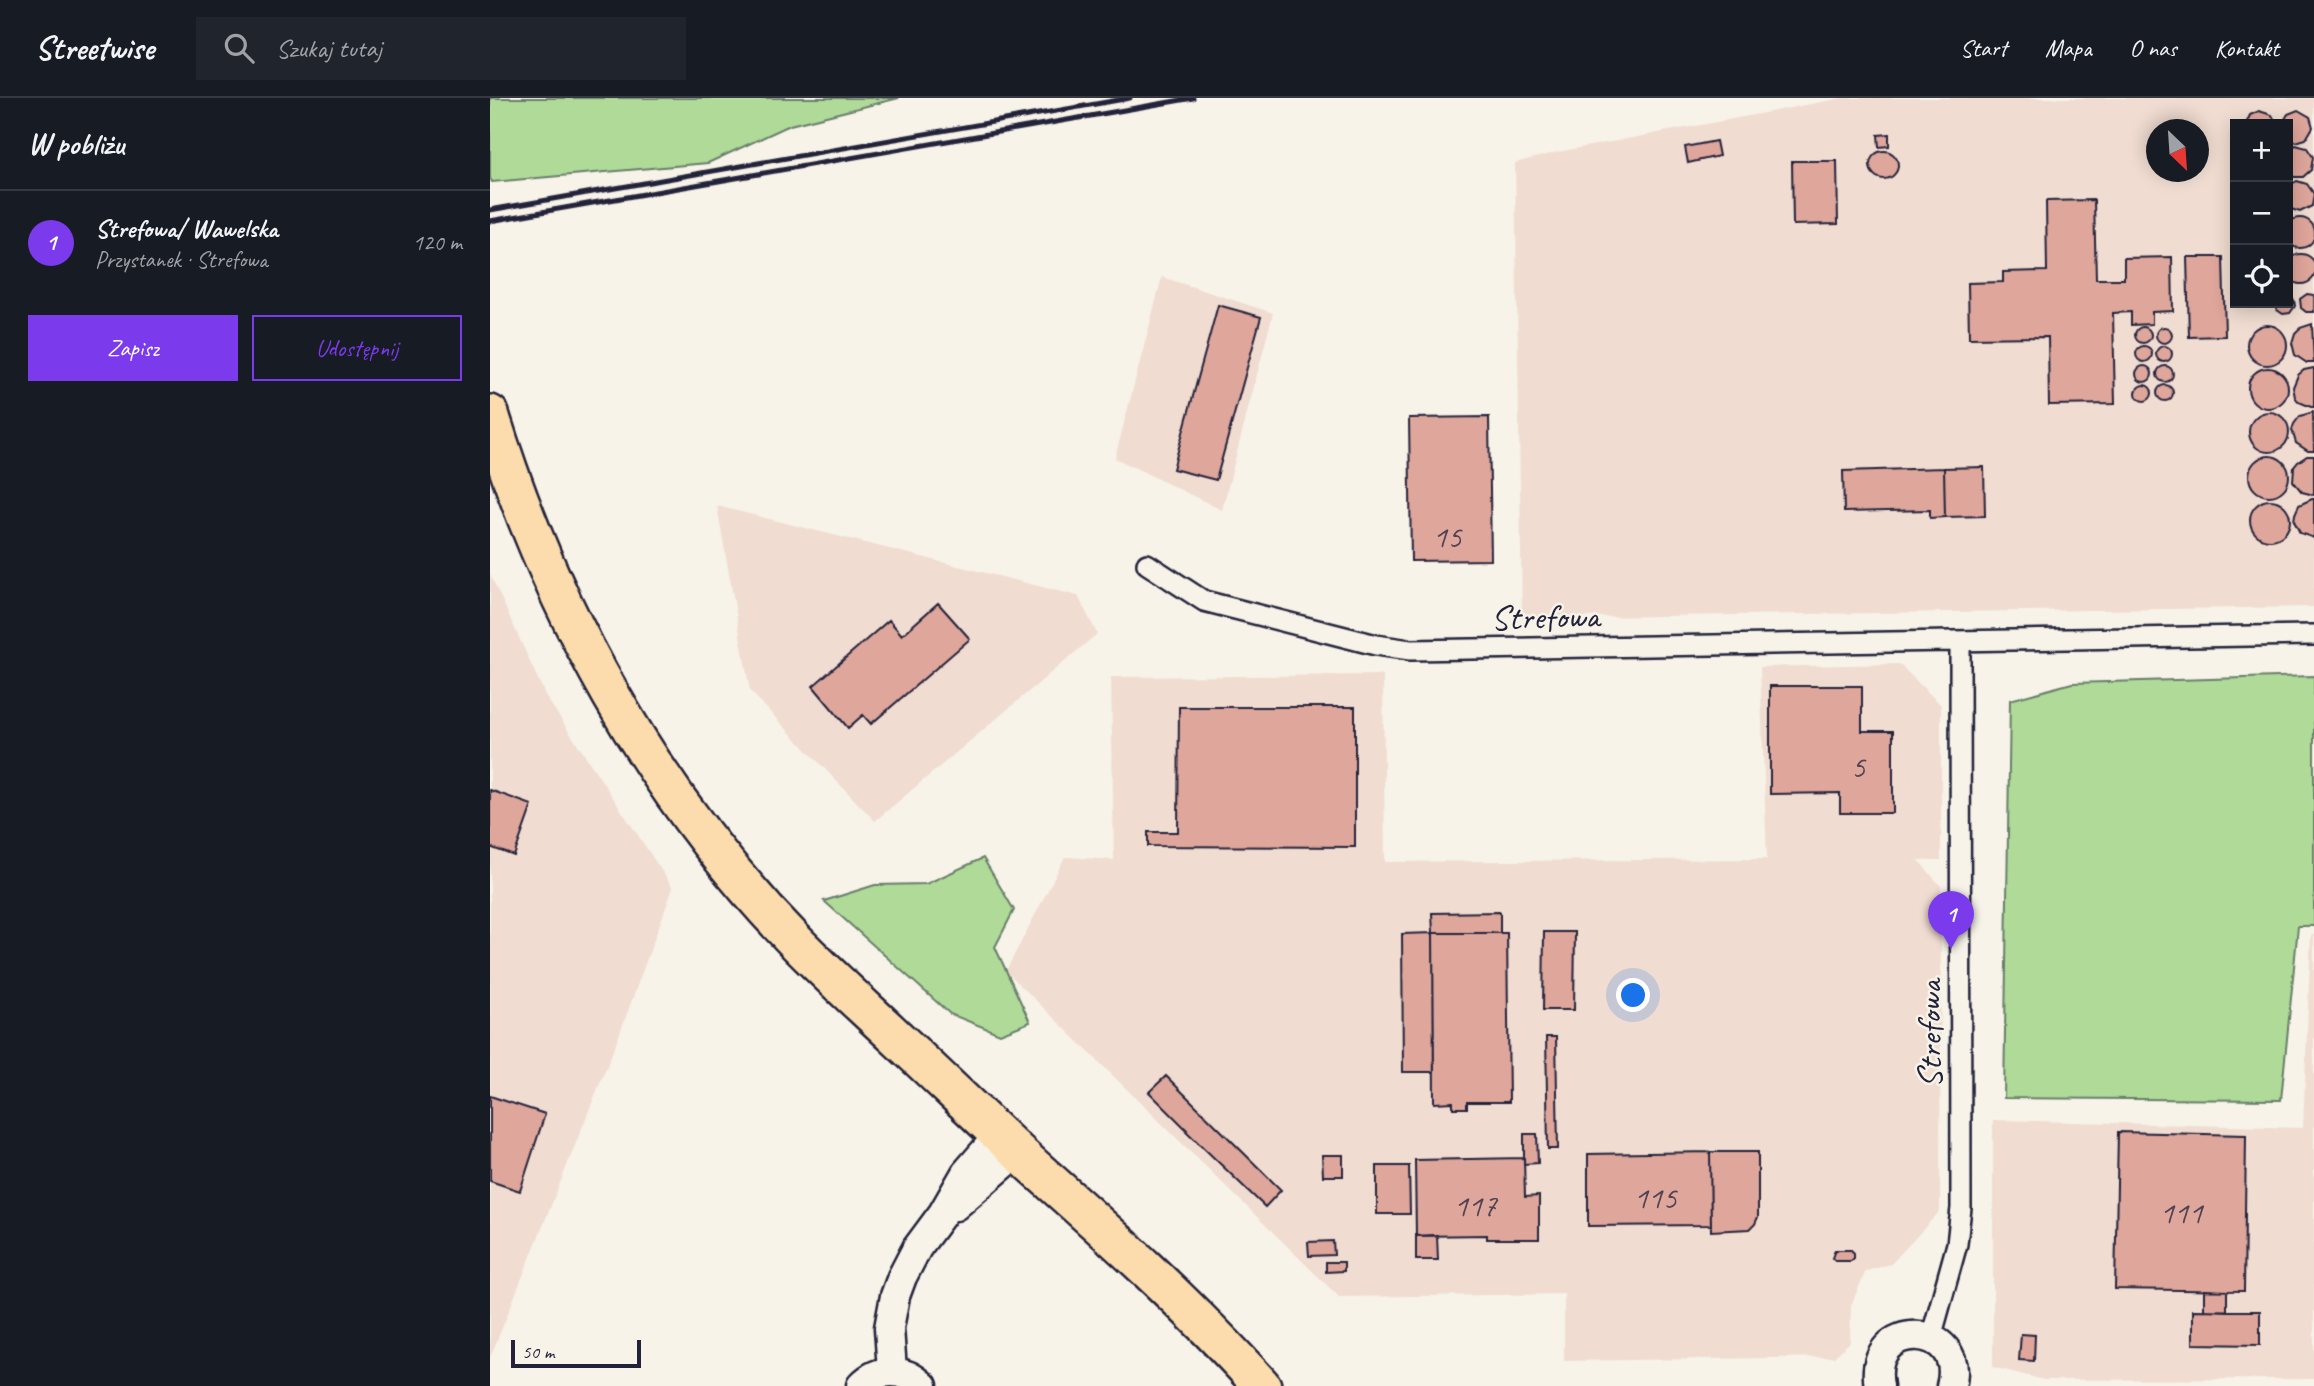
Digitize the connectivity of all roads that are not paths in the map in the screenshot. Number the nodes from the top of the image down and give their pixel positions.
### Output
1 (490, 414) edge
2 (1147, 564) dead end
3 (2314, 635) edge
4 (1960, 642) junction
5 (1009, 1143) junction
6 (1931, 1338) junction
7 (892, 1371) junction
8 (1953, 1385) edge
9 (862, 1386) edge
10 (923, 1386) edge
11 (1262, 1386) edge
12 (1878, 1386) edge

1 - 5 highway
2 - 4 street, Strefowa
3 - 4 street, Strefowa
4 - 6 street, Strefowa
5 - 7 street
5 - 11 highway
6 - 8 street
6 - 12 street
7 - 9 street
7 - 10 street

